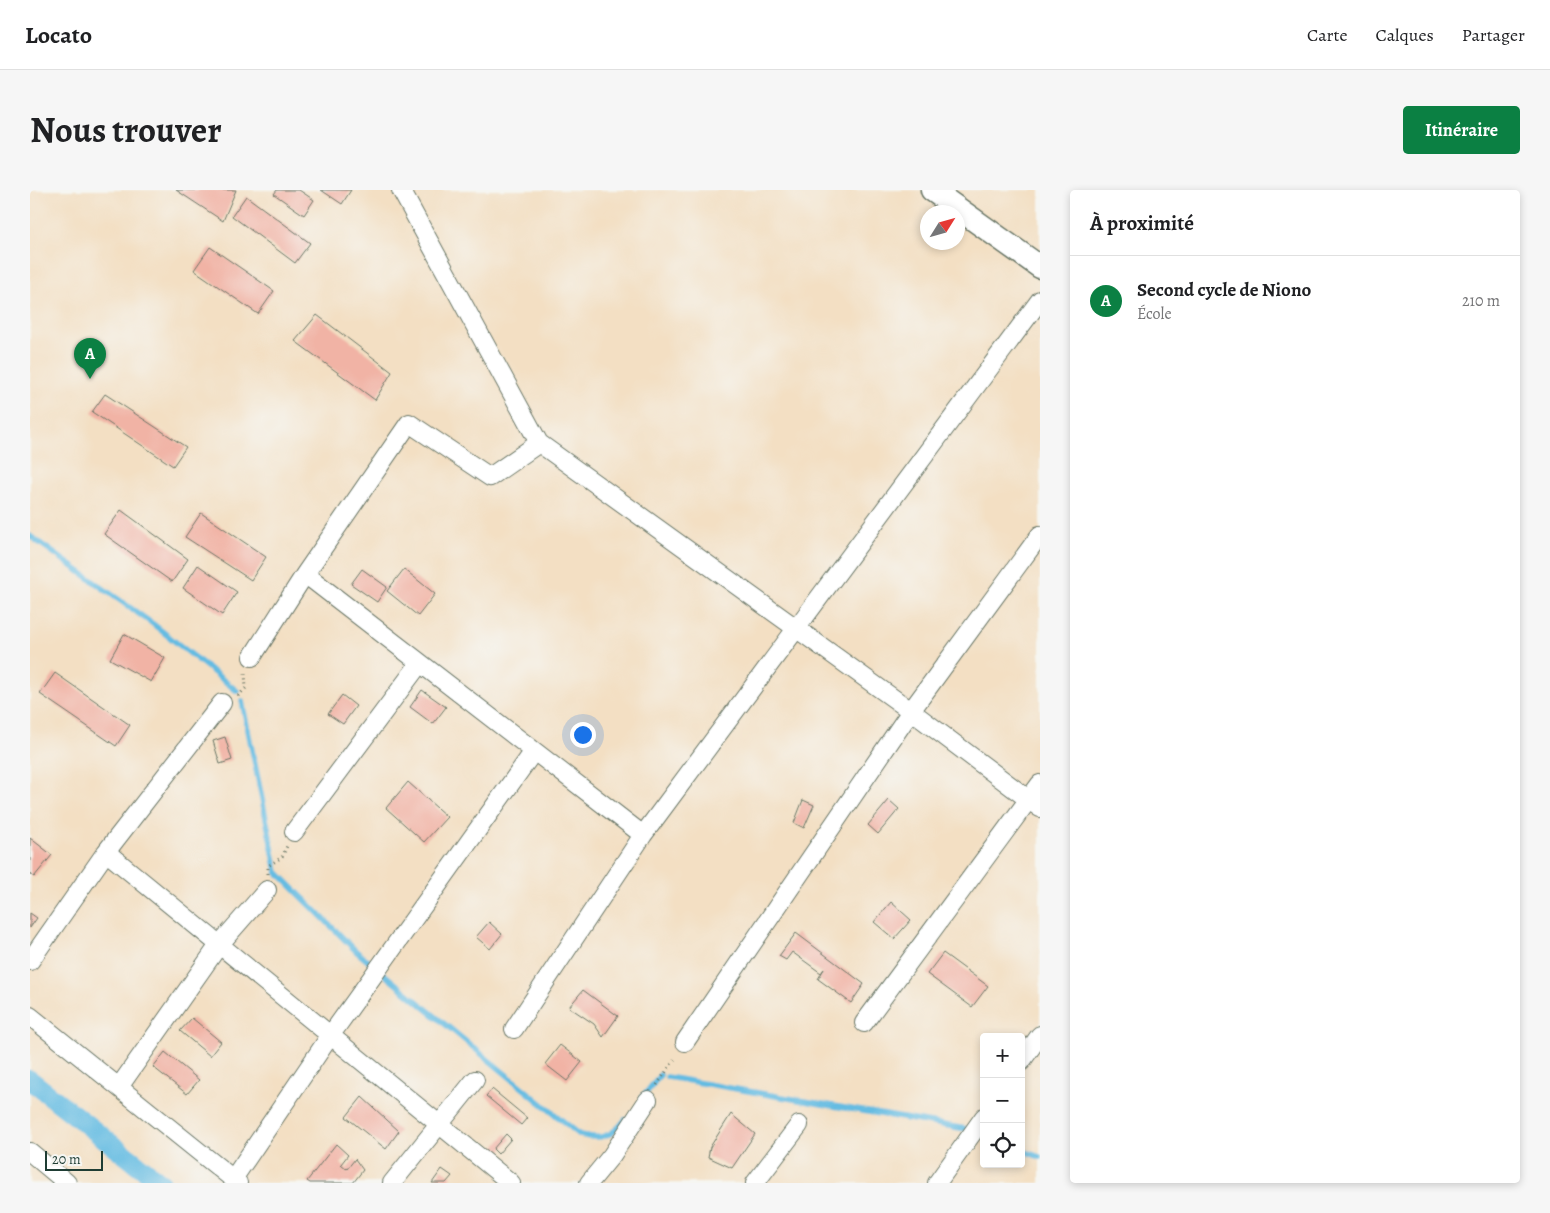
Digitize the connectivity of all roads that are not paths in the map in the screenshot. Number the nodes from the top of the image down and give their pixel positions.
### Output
1 (401, 190) edge
2 (932, 190) edge
3 (1040, 266) edge
4 (1040, 300) edge
5 (539, 442) junction
6 (1040, 534) edge
7 (305, 574) junction
8 (795, 629) junction
9 (252, 657) road end
10 (420, 663) junction
11 (222, 703) road end
12 (911, 711) junction
13 (534, 750) junction
14 (1040, 784) edge
15 (1034, 804) edge
16 (294, 832) dead end
17 (643, 835) junction
18 (106, 852) junction
19 (267, 890) dead end
20 (219, 945) junction
21 (30, 961) edge
22 (30, 1016) edge
23 (864, 1023) dead end
24 (514, 1029) dead end
25 (1040, 1035) edge
26 (330, 1036) junction
27 (685, 1042) road end
28 (1025, 1056) edge
29 (475, 1080) dead end
30 (119, 1086) junction
31 (648, 1100) road end
32 (980, 1123) edge
33 (439, 1125) junction
34 (799, 1125) dead end
35 (30, 1152) edge
36 (235, 1181) edge
37 (67, 1183) edge
38 (392, 1183) edge
39 (511, 1183) edge
40 (588, 1183) edge
41 (755, 1183) edge
42 (937, 1183) edge

1 - 5 street
2 - 3 street
4 - 8 street
5 - 7 street
5 - 8 street
6 - 12 street
7 - 9 street
7 - 10 street
8 - 12 street
8 - 17 street
10 - 13 street
10 - 16 street
11 - 18 street
12 - 15 street
12 - 27 street
13 - 17 street
13 - 26 street
14 - 15 street
15 - 23 street
17 - 24 street
18 - 20 street
18 - 21 street
19 - 20 street
20 - 26 street
20 - 30 street
22 - 30 street
25 - 28 street
26 - 33 street
26 - 36 street
29 - 33 street
30 - 36 street
31 - 40 street
32 - 42 street
33 - 38 street
33 - 39 street
34 - 41 street
35 - 37 street

